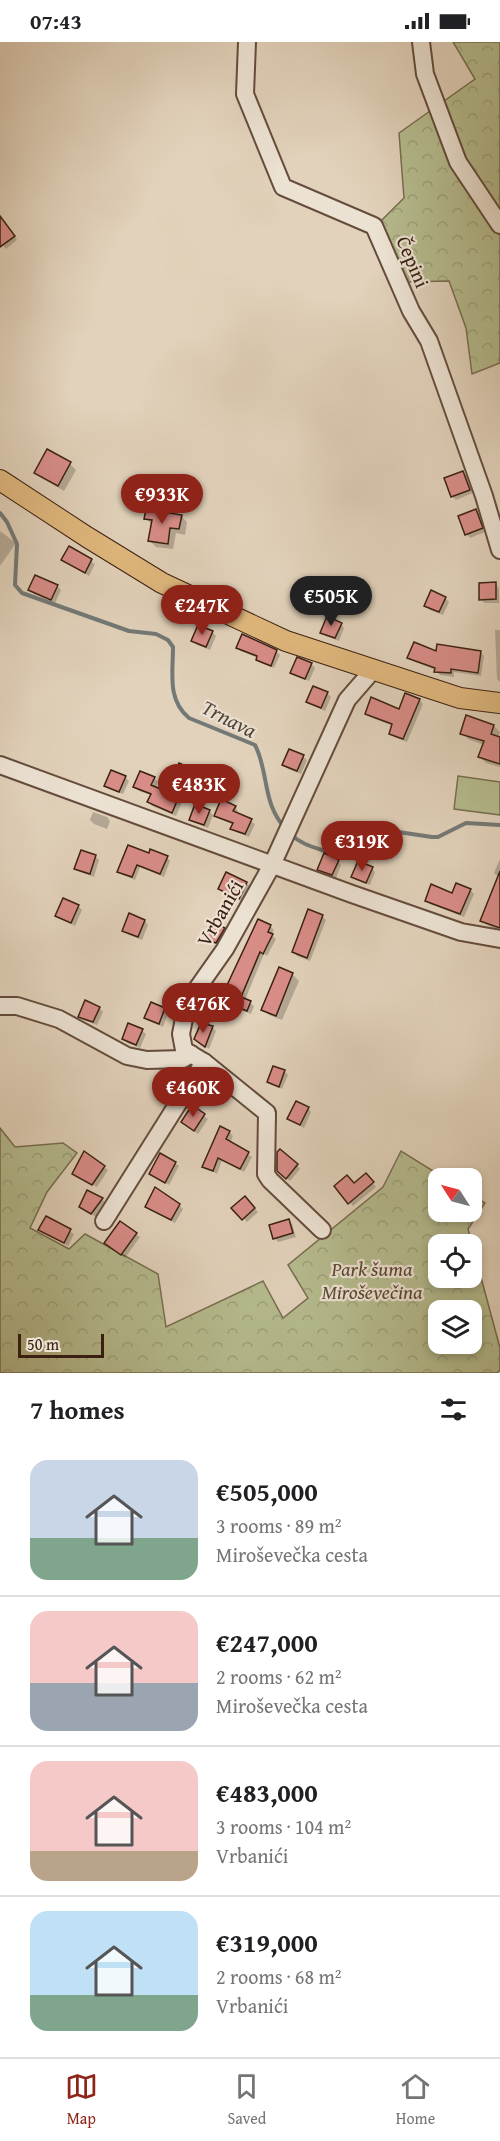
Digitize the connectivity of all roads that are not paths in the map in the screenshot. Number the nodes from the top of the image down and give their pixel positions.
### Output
1 (247, 42) edge
2 (421, 42) edge
3 (500, 225) edge
4 (2, 485) edge
5 (500, 550) edge
6 (373, 670) junction
7 (500, 703) edge
8 (0, 765) edge
9 (272, 865) junction
10 (500, 939) edge
11 (0, 1006) edge
12 (198, 1058) junction
13 (104, 1221) dead end
14 (322, 1230) dead end

1 - 5 street, Čepini
2 - 3 street
4 - 6 main road
6 - 7 main road
6 - 9 street, Vrbanići
8 - 9 street
9 - 10 street
9 - 12 street, Vrbanići
11 - 12 street
12 - 13 street
12 - 14 street

